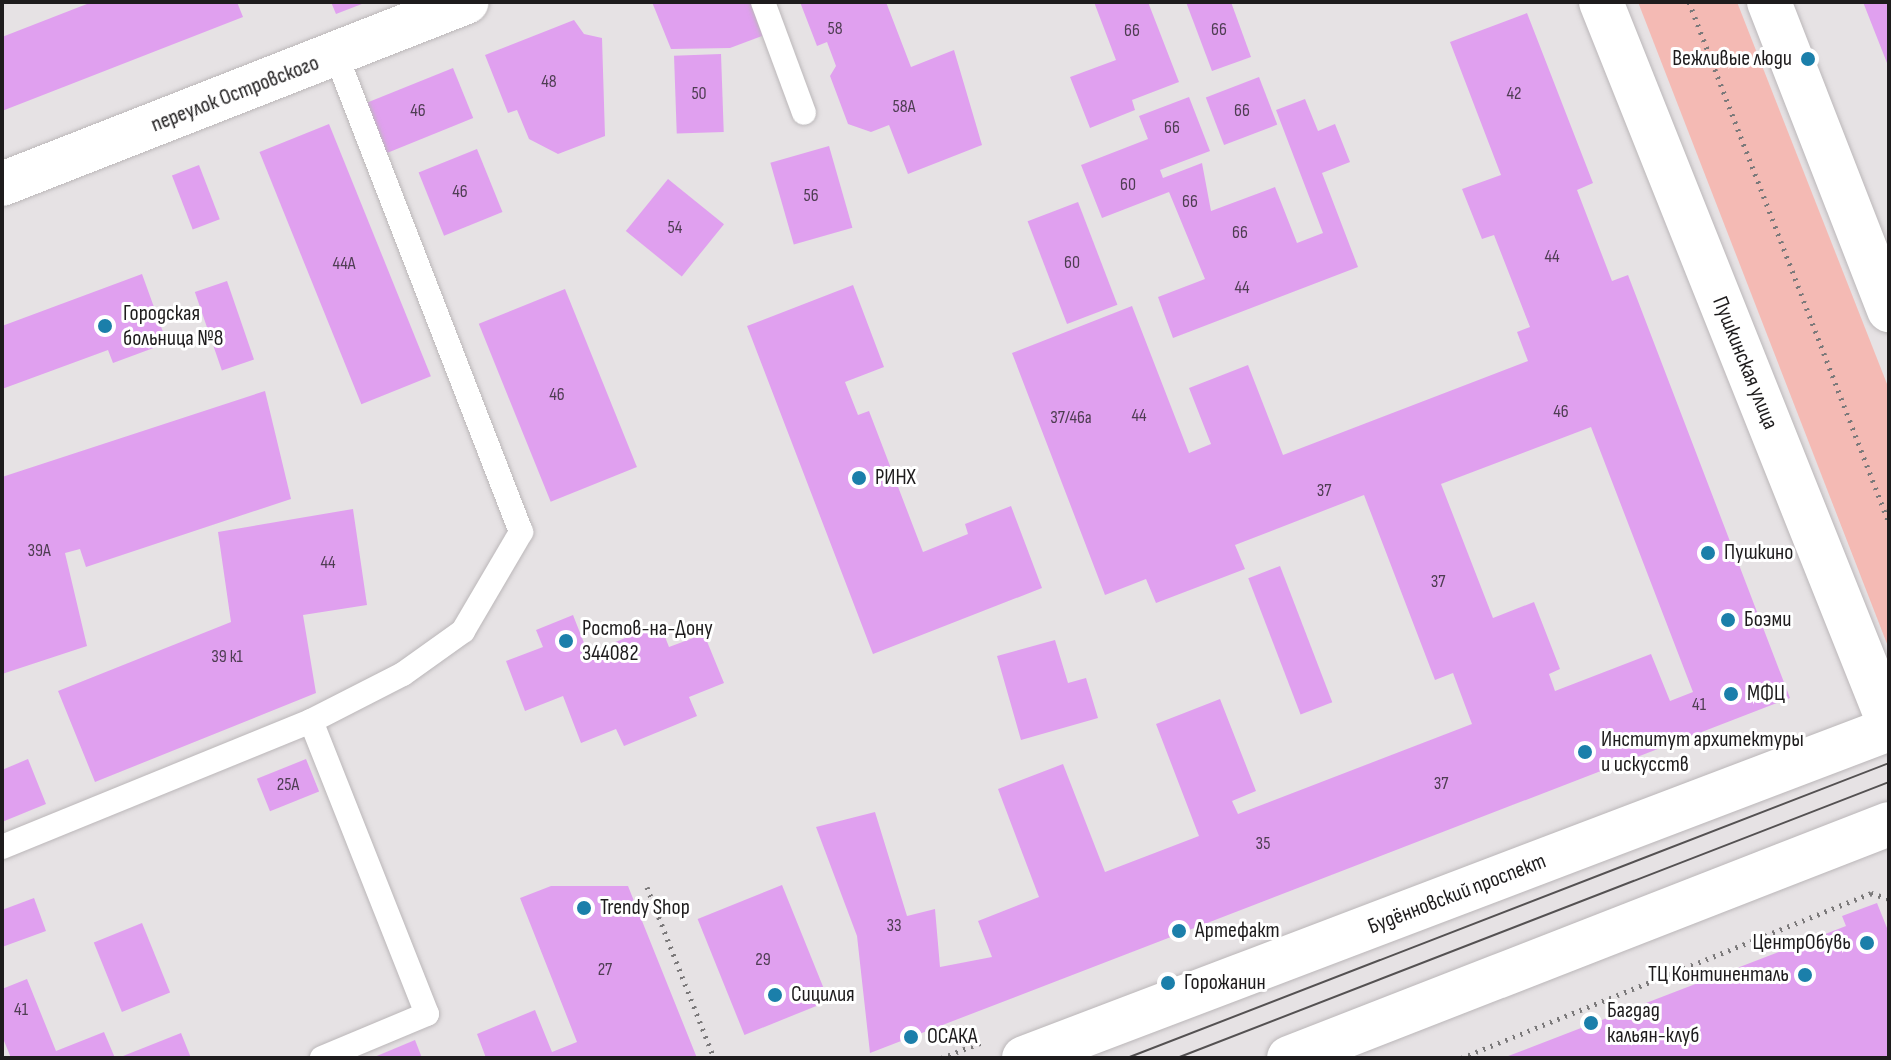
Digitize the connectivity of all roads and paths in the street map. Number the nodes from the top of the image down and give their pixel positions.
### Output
1 (467, 2) edge
2 (763, 2) edge
3 (1601, 2) edge
4 (1689, 2) edge
5 (1769, 2) edge
6 (336, 55) junction
7 (804, 113) dead end
8 (2, 184) edge
9 (1889, 310) edge
10 (1889, 523) edge
11 (311, 721) junction
12 (1889, 726) edge
13 (1889, 824) edge
14 (2, 847) edge
15 (647, 887) dead end
16 (1889, 899) edge
17 (322, 1058) edge
18 (714, 1058) edge
19 (1024, 1058) edge
20 (1289, 1058) edge
21 (1461, 1058) edge

1 - 6 street, переулок Островского
2 - 7 lane
3 - 12 street, Пушкинская улица
4 - 10 path
5 - 9 street
6 - 8 street, переулок Островского
6 - 11 lane
11 - 14 lane
11 - 17 lane
12 - 19 street, Будённовский проспект
13 - 20 street
15 - 18 path
16 - 21 path

